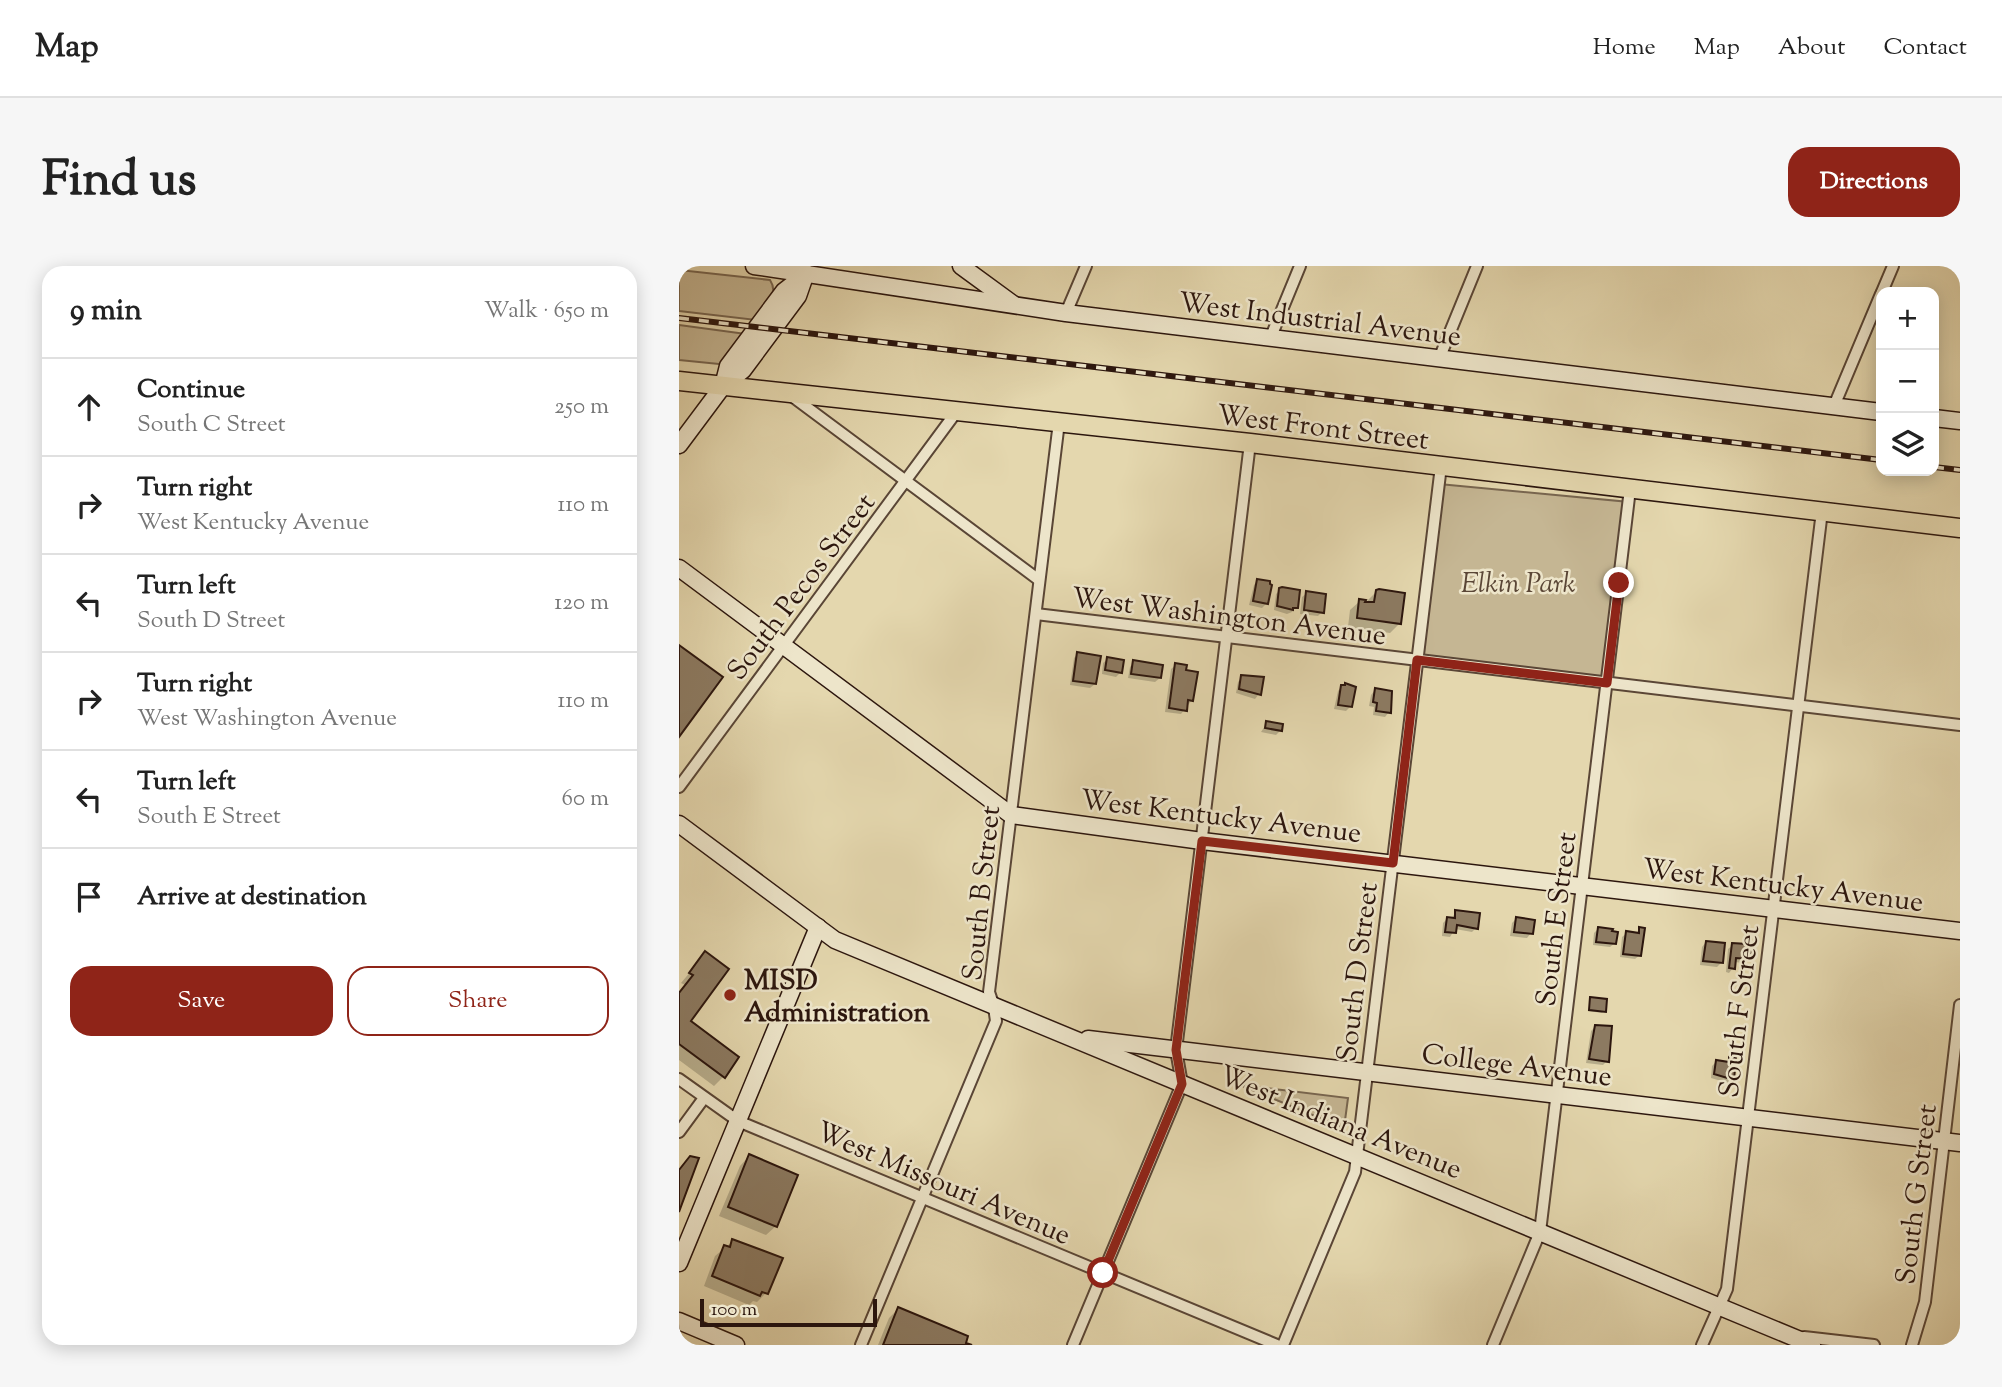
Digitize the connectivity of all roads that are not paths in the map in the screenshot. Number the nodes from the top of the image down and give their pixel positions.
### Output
1 (754, 266) edge
2 (961, 266) edge
3 (1086, 266) edge
4 (1300, 266) edge
5 (1464, 266) edge
6 (1893, 266) edge
7 (1476, 268) edge
8 (809, 270) edge
9 (1884, 287) edge
10 (1015, 306) junction
11 (1876, 307) edge
12 (1066, 313) junction
13 (1270, 339) junction
14 (1439, 359) junction
15 (679, 381) edge
16 (723, 386) junction
17 (787, 393) junction
18 (1834, 406) junction
19 (957, 411) junction
20 (1876, 411) edge
21 (1939, 419) edge
22 (1960, 421) edge
23 (1059, 422) junction
24 (1250, 443) junction
25 (679, 445) edge
26 (1441, 466) junction
27 (906, 481) junction
28 (1630, 489) junction
29 (1822, 512) junction
30 (1960, 528) edge
31 (679, 568) edge
32 (1039, 580) junction
33 (1036, 614) junction
34 (1226, 637) junction
35 (784, 646) junction
36 (1417, 660) junction
37 (1607, 683) junction
38 (1798, 706) junction
39 (1960, 725) edge
40 (679, 787) edge
41 (1011, 815) junction
42 (679, 824) edge
43 (1202, 841) junction
44 (1393, 863) junction
45 (1582, 886) junction
46 (1773, 909) junction
47 (818, 927) junction
48 (1960, 931) edge
49 (1960, 1005) edge
50 (994, 1007) junction
51 (1068, 1037) junction
52 (1176, 1050) junction
53 (1367, 1073) junction
54 (679, 1079) edge
55 (1182, 1084) junction
56 (1557, 1095) junction
57 (704, 1098) junction
58 (1748, 1118) junction
59 (738, 1121) junction
60 (679, 1132) edge
61 (1952, 1142) edge
62 (1356, 1157) junction
63 (922, 1199) junction
64 (1540, 1232) junction
65 (679, 1264) edge
66 (1103, 1273) junction
67 (1719, 1306) junction
68 (679, 1321) edge
69 (1787, 1335) junction
70 (736, 1345) edge
71 (861, 1345) edge
72 (1073, 1345) edge
73 (1277, 1345) edge
74 (1283, 1345) edge
75 (1493, 1345) edge
76 (1702, 1345) edge
77 (1812, 1345) edge
78 (1874, 1345) edge
79 (1912, 1345) edge

1 - 8 street, West Industrial Avenue
2 - 10 street
3 - 12 street
4 - 13 street
5 - 7 street
6 - 9 street
7 - 14 street
8 - 10 street, West Industrial Avenue
8 - 16 street
10 - 12 street, West Industrial Avenue
11 - 18 street
12 - 13 street, West Industrial Avenue
13 - 14 street, West Industrial Avenue
14 - 18 street, West Industrial Avenue
15 - 16 main road, West Front Street
16 - 17 main road, West Front Street
16 - 25 street
17 - 19 main road, West Front Street
17 - 27 street, West Washington Avenue
18 - 20 street, West Industrial Avenue
19 - 23 main road, West Front Street
19 - 27 street, South Pecos Street
21 - 22 street
23 - 24 main road, West Front Street
23 - 32 street, South B Street
24 - 26 main road, West Front Street
24 - 34 street
26 - 28 main road, West Front Street
26 - 36 street, South D Street
27 - 32 street, West Washington Avenue
27 - 35 street, South Pecos Street
28 - 29 main road, West Front Street
28 - 37 street, South E Street
29 - 30 main road, West Front Street
29 - 38 street, South F Street
31 - 35 street, West Kentucky Avenue
32 - 33 street, South B Street
33 - 34 street, West Washington Avenue
33 - 41 street, South B Street
34 - 36 street, West Washington Avenue
34 - 43 street
35 - 40 street, South Pecos Street
35 - 41 street, West Kentucky Avenue
36 - 37 street, West Washington Avenue
36 - 44 street, South D Street
37 - 38 street, West Washington Avenue
37 - 45 street, South E Street
38 - 39 street, West Washington Avenue
38 - 46 street, South F Street
41 - 43 street, West Kentucky Avenue
41 - 50 street, South B Street
42 - 47 street, West Indiana Avenue
43 - 44 street, West Kentucky Avenue
43 - 52 street
44 - 45 street, West Kentucky Avenue
44 - 53 street, South D Street
45 - 46 street, West Kentucky Avenue
45 - 56 street, South E Street
46 - 48 street, West Kentucky Avenue
46 - 58 street, South F Street
47 - 50 street, West Indiana Avenue
47 - 59 street
49 - 61 street, South G Street
50 - 51 street, West Indiana Avenue
50 - 63 street, South B Street
51 - 52 street, College Avenue
51 - 55 street, West Indiana Avenue
52 - 53 street, College Avenue
52 - 55 street
53 - 56 street, College Avenue
53 - 62 street, South D Street
54 - 57 street, West Missouri Avenue
55 - 62 street, West Indiana Avenue
55 - 66 street
56 - 58 street, College Avenue
56 - 64 street, South E Street
57 - 59 street, West Missouri Avenue
57 - 60 street
58 - 61 street, College Avenue
58 - 67 street, South F Street
59 - 63 street, West Missouri Avenue
59 - 65 street
61 - 79 street, South G Street
62 - 64 street, West Indiana Avenue
62 - 74 street, South D Street
63 - 66 street, West Missouri Avenue
63 - 71 street, South B Street
64 - 67 street, West Indiana Avenue
64 - 75 street, South E Street
66 - 72 street
66 - 73 street, West Missouri Avenue
67 - 69 street, West Indiana Avenue
67 - 76 street, South F Street
68 - 70 street
69 - 77 street, West Indiana Avenue
69 - 78 street

